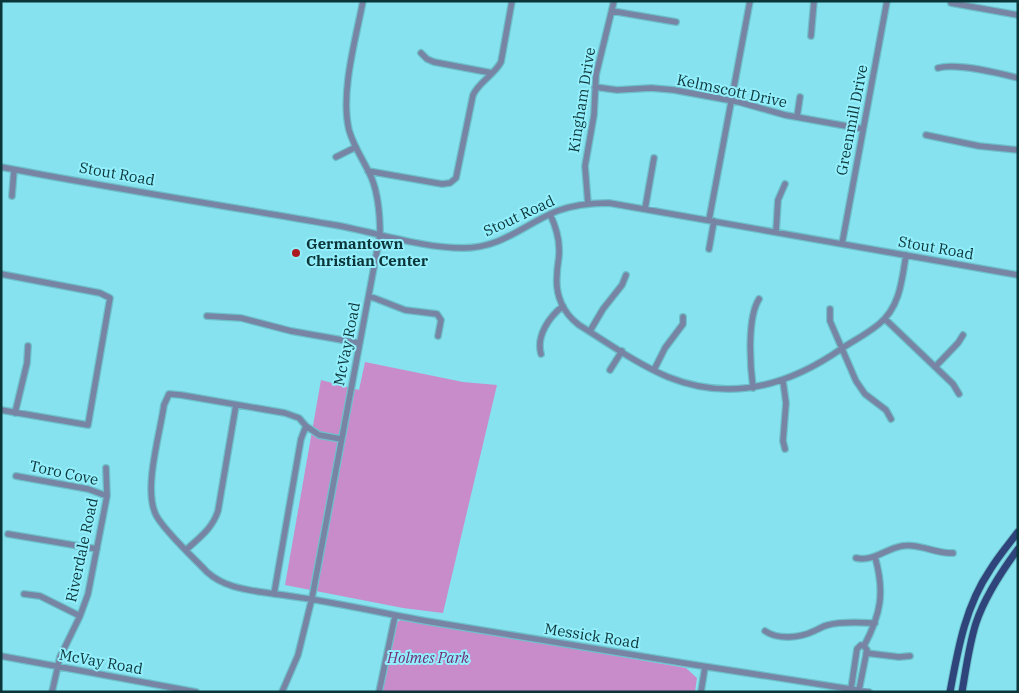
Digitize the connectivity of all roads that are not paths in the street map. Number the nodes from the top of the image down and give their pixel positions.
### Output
1 (363, 1) edge
2 (512, 1) edge
3 (614, 1) edge
4 (750, 1) edge
5 (814, 1) edge
6 (887, 1) edge
7 (951, 4) dead end
8 (612, 11) junction
9 (1018, 15) edge
10 (676, 22) dead end
11 (811, 36) dead end
12 (421, 53) dead end
13 (938, 68) dead end
14 (492, 74) junction
15 (1018, 78) edge
16 (595, 86) junction
17 (800, 97) dead end
18 (732, 101) junction
19 (796, 117) junction
20 (863, 129) junction
21 (926, 135) dead end
22 (356, 147) junction
23 (1018, 150) edge
24 (336, 157) dead end
25 (654, 158) dead end
26 (1, 167) edge
27 (14, 170) junction
28 (368, 171) junction
29 (784, 184) dead end
30 (12, 196) dead end
31 (588, 204) junction
32 (645, 209) junction
33 (550, 214) junction
34 (712, 221) junction
35 (776, 232) junction
36 (380, 235) junction
37 (842, 244) junction
38 (709, 249) dead end
39 (906, 255) junction
40 (1, 274) edge
41 (1018, 275) edge
42 (626, 276) dead end
43 (369, 296) junction
44 (759, 300) dead end
45 (562, 306) junction
46 (830, 309) dead end
47 (207, 316) dead end
48 (684, 317) dead end
49 (885, 319) junction
50 (590, 331) junction
51 (963, 335) dead end
52 (438, 336) dead end
53 (359, 343) junction
54 (28, 346) dead end
55 (842, 348) junction
56 (622, 351) junction
57 (541, 354) dead end
58 (935, 367) junction
59 (610, 370) dead end
60 (654, 370) junction
61 (783, 380) junction
62 (753, 388) junction
63 (959, 394) dead end
64 (236, 405) junction
65 (1, 410) edge
66 (15, 413) junction
67 (891, 418) dead end
68 (306, 426) junction
69 (341, 439) junction
70 (785, 449) dead end
71 (106, 468) dead end
72 (16, 476) dead end
73 (107, 496) junction
74 (1018, 532) edge
75 (8, 534) dead end
76 (1018, 548) edge
77 (97, 549) junction
78 (186, 550) junction
79 (953, 553) dead end
80 (875, 557) junction
81 (856, 558) dead end
82 (24, 594) dead end
83 (274, 594) junction
84 (312, 598) junction
85 (80, 616) junction
86 (395, 616) junction
87 (876, 623) junction
88 (765, 632) dead end
89 (864, 646) junction
90 (866, 653) junction
91 (1, 656) edge
92 (910, 656) dead end
93 (57, 667) junction
94 (705, 667) junction
95 (851, 689) junction
96 (859, 690) junction
97 (52, 692) edge
98 (196, 692) edge
99 (282, 692) edge
100 (380, 692) edge
101 (701, 692) edge
102 (869, 692) edge
103 (950, 692) edge
104 (962, 692) edge

1 - 22 street, McVay Road
2 - 14 street
3 - 8 street, Kingham Drive
4 - 18 street
5 - 11 street
6 - 20 street, Greenmill Drive
7 - 9 street
8 - 10 street
8 - 16 street, Kingham Drive
12 - 14 street
13 - 15 street
14 - 28 street
16 - 18 street, Kelmscott Drive
16 - 31 street, Kingham Drive
17 - 19 street
18 - 19 street, Kelmscott Drive
18 - 34 street
19 - 20 street, Kelmscott Drive
20 - 37 street, Greenmill Drive
21 - 23 street
22 - 24 street
22 - 28 street, McVay Road
25 - 32 street
26 - 27 street, Stout Road
27 - 30 street
27 - 36 street, Stout Road
28 - 36 street, McVay Road
29 - 35 street
31 - 32 street, Stout Road
31 - 33 street, Stout Road
32 - 34 street, Stout Road
33 - 36 street, Stout Road
33 - 45 street
34 - 35 street, Stout Road
34 - 38 street
35 - 37 street, Stout Road
36 - 43 street, McVay Road
37 - 39 street, Stout Road
39 - 41 street, Stout Road
39 - 49 street
40 - 66 street
42 - 50 street
43 - 52 street
43 - 53 street, McVay Road
44 - 62 street
45 - 50 street
45 - 57 street
46 - 55 street
47 - 53 street
48 - 60 street
49 - 55 street
49 - 58 street
50 - 56 street
51 - 58 street
53 - 69 street, McVay Road
54 - 66 street
55 - 61 street
55 - 67 street
56 - 59 street
56 - 60 street
58 - 63 street
60 - 62 street
61 - 62 street
61 - 70 street
64 - 68 street
64 - 78 street
64 - 78 street, Messick Road
65 - 66 street
68 - 69 street
68 - 83 street
69 - 84 street, McVay Road
71 - 73 street, Riverdale Road
72 - 73 street, Toro Cove
73 - 77 street, Riverdale Road
74 - 103 main road
75 - 77 street
76 - 104 main road
77 - 85 street, Riverdale Road
78 - 83 street, Messick Road
79 - 80 street
80 - 81 street
80 - 87 street
82 - 85 street
83 - 84 street, Messick Road
84 - 86 street, Messick Road
84 - 99 street, McVay Road
85 - 93 street, Riverdale Road
86 - 94 street, Messick Road
86 - 100 street
87 - 88 street
87 - 89 street
89 - 90 street
89 - 95 street
90 - 92 street
90 - 96 street
91 - 93 street, McVay Road
93 - 97 street, Riverdale Road
93 - 98 street, McVay Road
94 - 95 street, Messick Road
94 - 101 street
95 - 96 street, Messick Road
96 - 102 street, Messick Road

